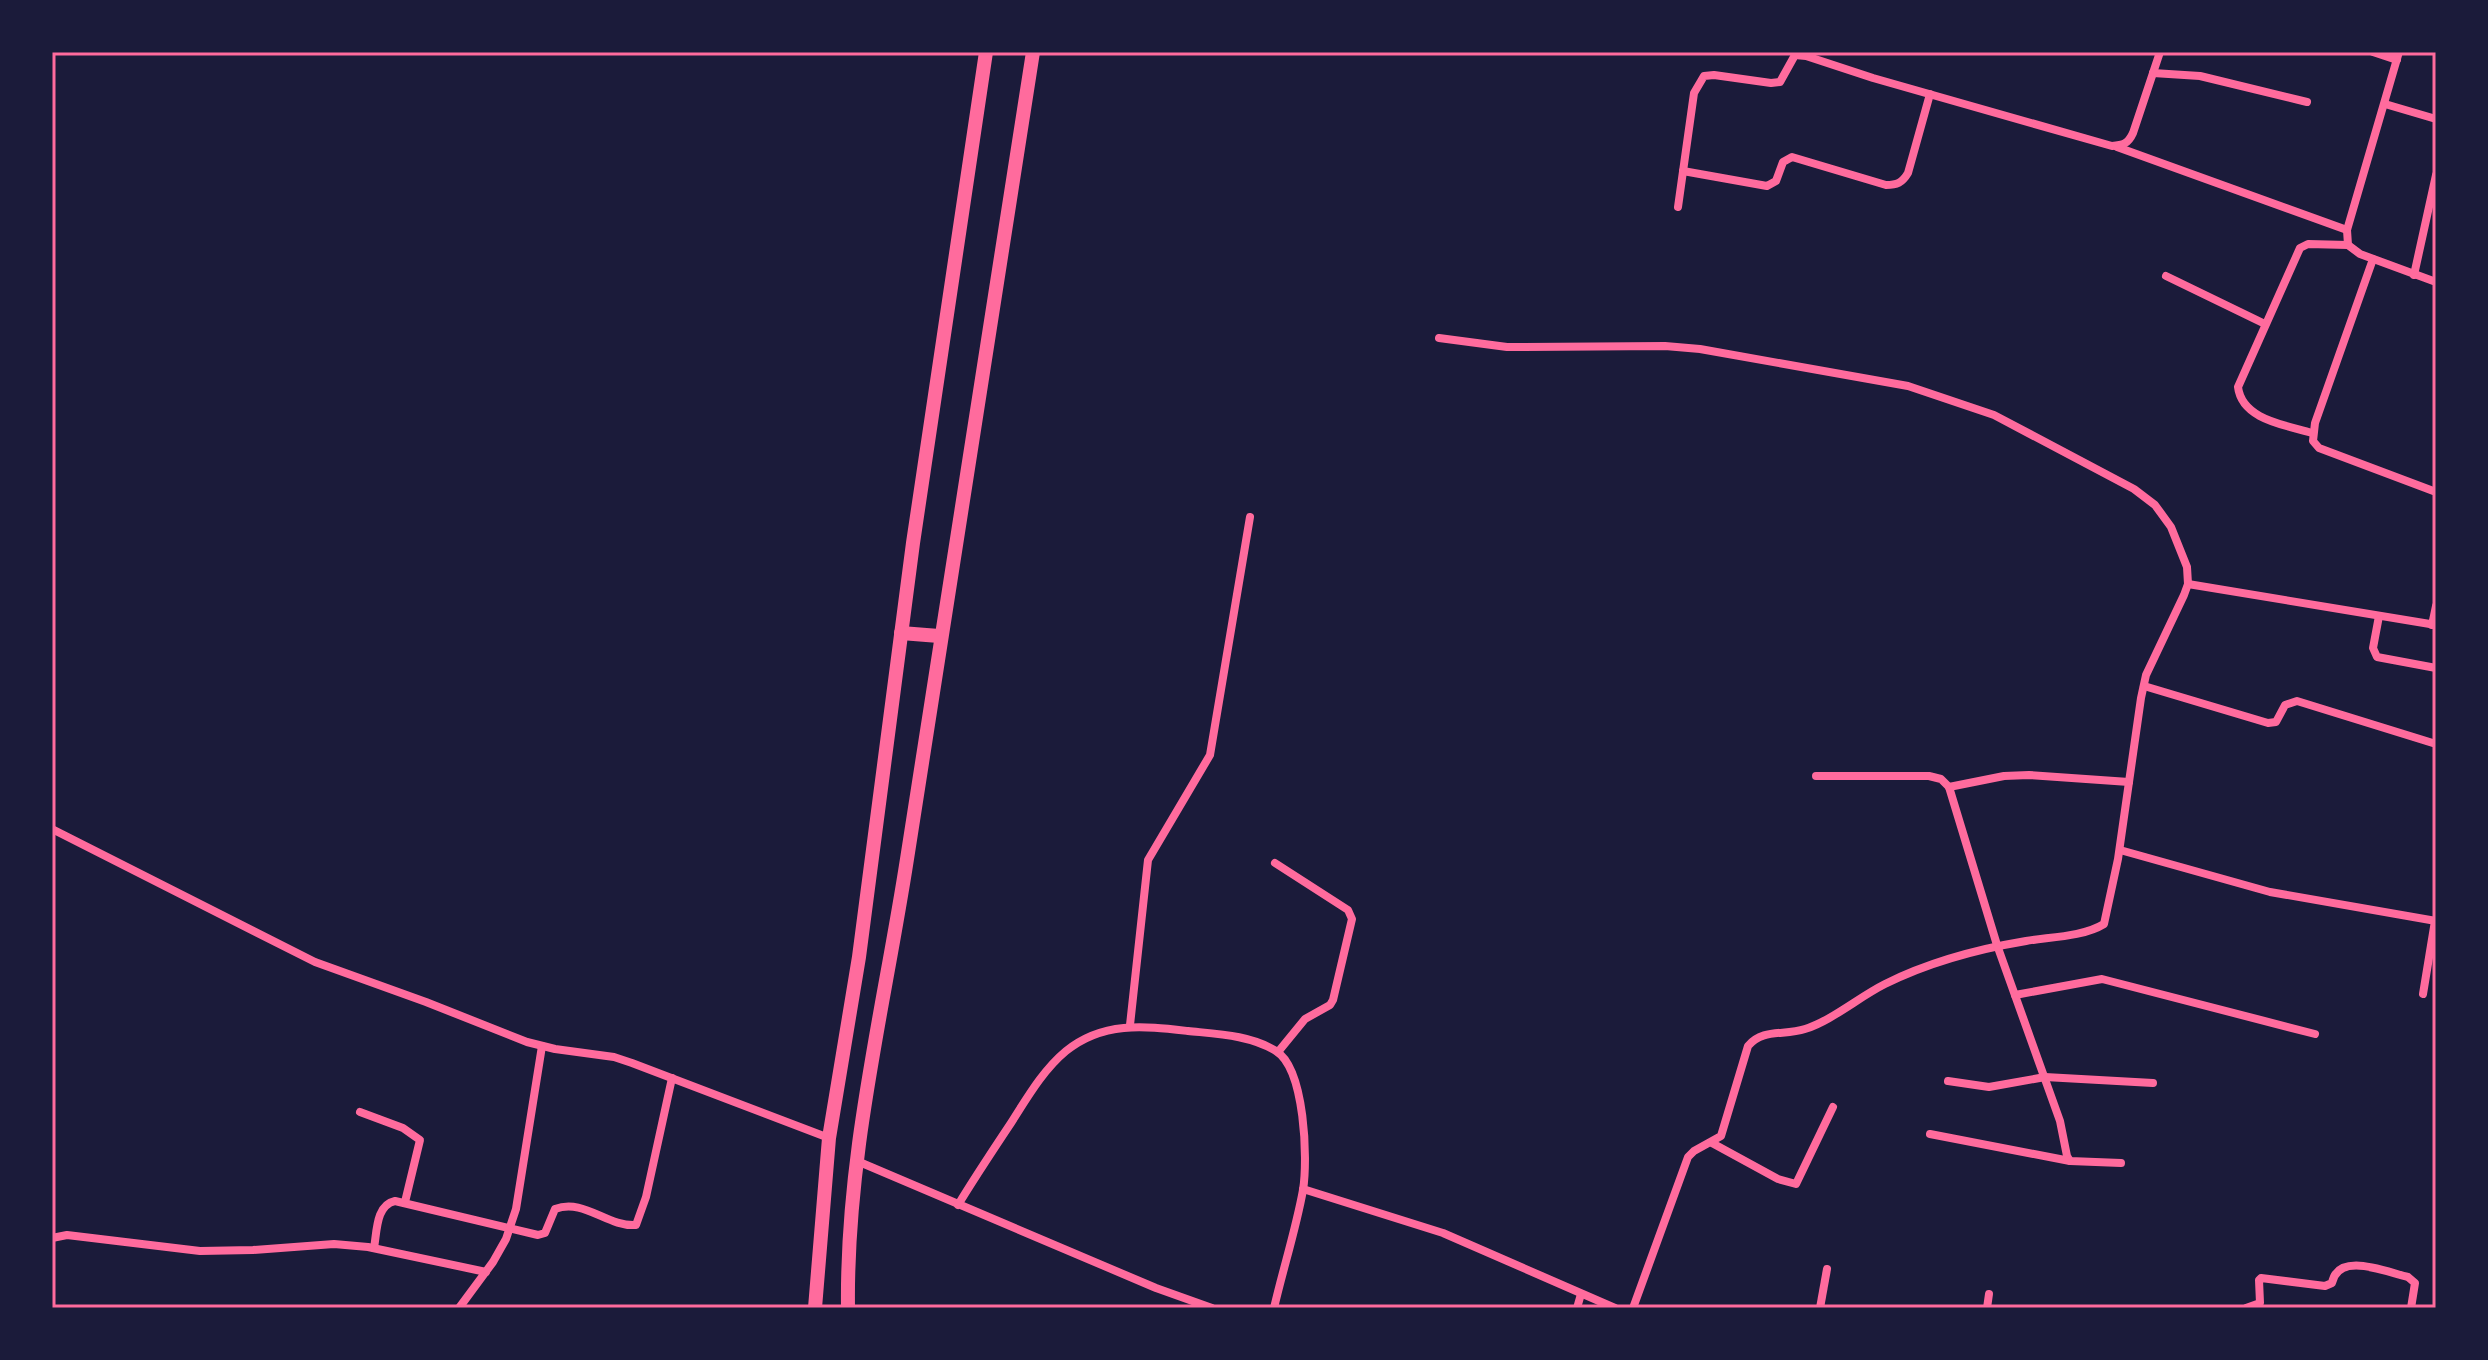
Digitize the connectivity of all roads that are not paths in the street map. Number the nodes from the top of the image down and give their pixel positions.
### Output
1 (986, 52) edge
2 (1033, 52) edge
3 (2160, 52) edge
4 (2373, 52) edge
5 (2398, 56) edge
6 (2153, 73) junction
7 (1930, 94) junction
8 (2307, 102) dead end
9 (2385, 104) junction
10 (2436, 119) edge
11 (2112, 146) junction
12 (1683, 171) junction
13 (2436, 175) edge
14 (2433, 199) edge
15 (1678, 207) dead end
16 (2347, 230) junction
17 (2348, 245) junction
18 (2373, 259) junction
19 (2414, 275) junction
20 (2166, 276) dead end
21 (2436, 282) edge
22 (2265, 324) junction
23 (1439, 338) dead end
24 (2312, 433) junction
25 (2436, 492) edge
26 (1250, 517) dead end
27 (2188, 584) junction
28 (2436, 606) edge
29 (2379, 616) junction
30 (2434, 625) edge
31 (901, 633) junction
32 (939, 636) junction
33 (2436, 668) edge
34 (2144, 686) junction
35 (2436, 744) edge
36 (1816, 776) dead end
37 (2129, 782) junction
38 (1949, 787) junction
39 (52, 829) edge
40 (2120, 850) junction
41 (1275, 863) dead end
42 (2436, 921) edge
43 (1997, 945) junction
44 (2423, 994) dead end
45 (2015, 995) junction
46 (1130, 1025) junction
47 (2315, 1034) dead end
48 (542, 1046) junction
49 (1278, 1052) junction
50 (2045, 1077) junction
51 (672, 1078) junction
52 (1948, 1081) dead end
53 (2153, 1083) dead end
54 (1833, 1107) dead end
55 (360, 1112) dead end
56 (1930, 1134) dead end
57 (829, 1138) junction
58 (1712, 1143) junction
59 (857, 1161) junction
60 (2070, 1161) junction
61 (2121, 1163) dead end
62 (1303, 1189) junction
63 (405, 1202) junction
64 (958, 1205) junction
65 (510, 1227) junction
66 (52, 1238) edge
67 (374, 1248) junction
68 (1827, 1269) dead end
69 (486, 1272) junction
70 (1581, 1294) junction
71 (1989, 1294) dead end
72 (2250, 1307) edge
73 (459, 1308) edge
74 (815, 1308) edge
75 (848, 1308) edge
76 (1212, 1308) edge
77 (1274, 1308) edge
78 (1577, 1308) edge
79 (1615, 1308) edge
80 (1633, 1308) edge
81 (1820, 1308) edge
82 (1987, 1308) edge
83 (2411, 1308) edge

1 - 31 main road
2 - 32 main road
3 - 6 street
4 - 5 street
5 - 9 street
6 - 8 street
6 - 11 street
7 - 11 street
7 - 12 street
7 - 12 street
9 - 10 street
9 - 16 street
11 - 16 street
12 - 15 street
13 - 14 street
14 - 19 street
16 - 17 street
17 - 18 street
17 - 22 street
18 - 19 street
18 - 24 street
19 - 21 street
20 - 22 street
22 - 24 street
23 - 27 street
24 - 25 street
26 - 46 street
27 - 29 street
27 - 34 street
28 - 30 street
29 - 30 street
29 - 33 street
31 - 32 main road
31 - 57 main road
32 - 59 main road
34 - 35 street
34 - 37 street
36 - 38 street
37 - 38 street
37 - 40 street
38 - 43 street
39 - 48 street
40 - 42 street
40 - 43 street
41 - 49 street
42 - 44 street
43 - 45 street
43 - 58 street
45 - 47 street
45 - 50 street
46 - 49 street
46 - 64 street
48 - 51 street
48 - 65 street
49 - 62 street
50 - 52 street
50 - 53 street
50 - 60 street
51 - 57 street
51 - 65 street
54 - 58 street
55 - 63 street
56 - 60 street
57 - 74 main road
58 - 80 street
59 - 64 street
59 - 75 main road
60 - 61 street
62 - 70 street
62 - 77 street
63 - 65 street
63 - 67 street
64 - 76 street
65 - 69 street
66 - 67 street
67 - 69 street
68 - 81 street
69 - 73 street
70 - 78 street
70 - 79 street
71 - 82 street
72 - 83 street

